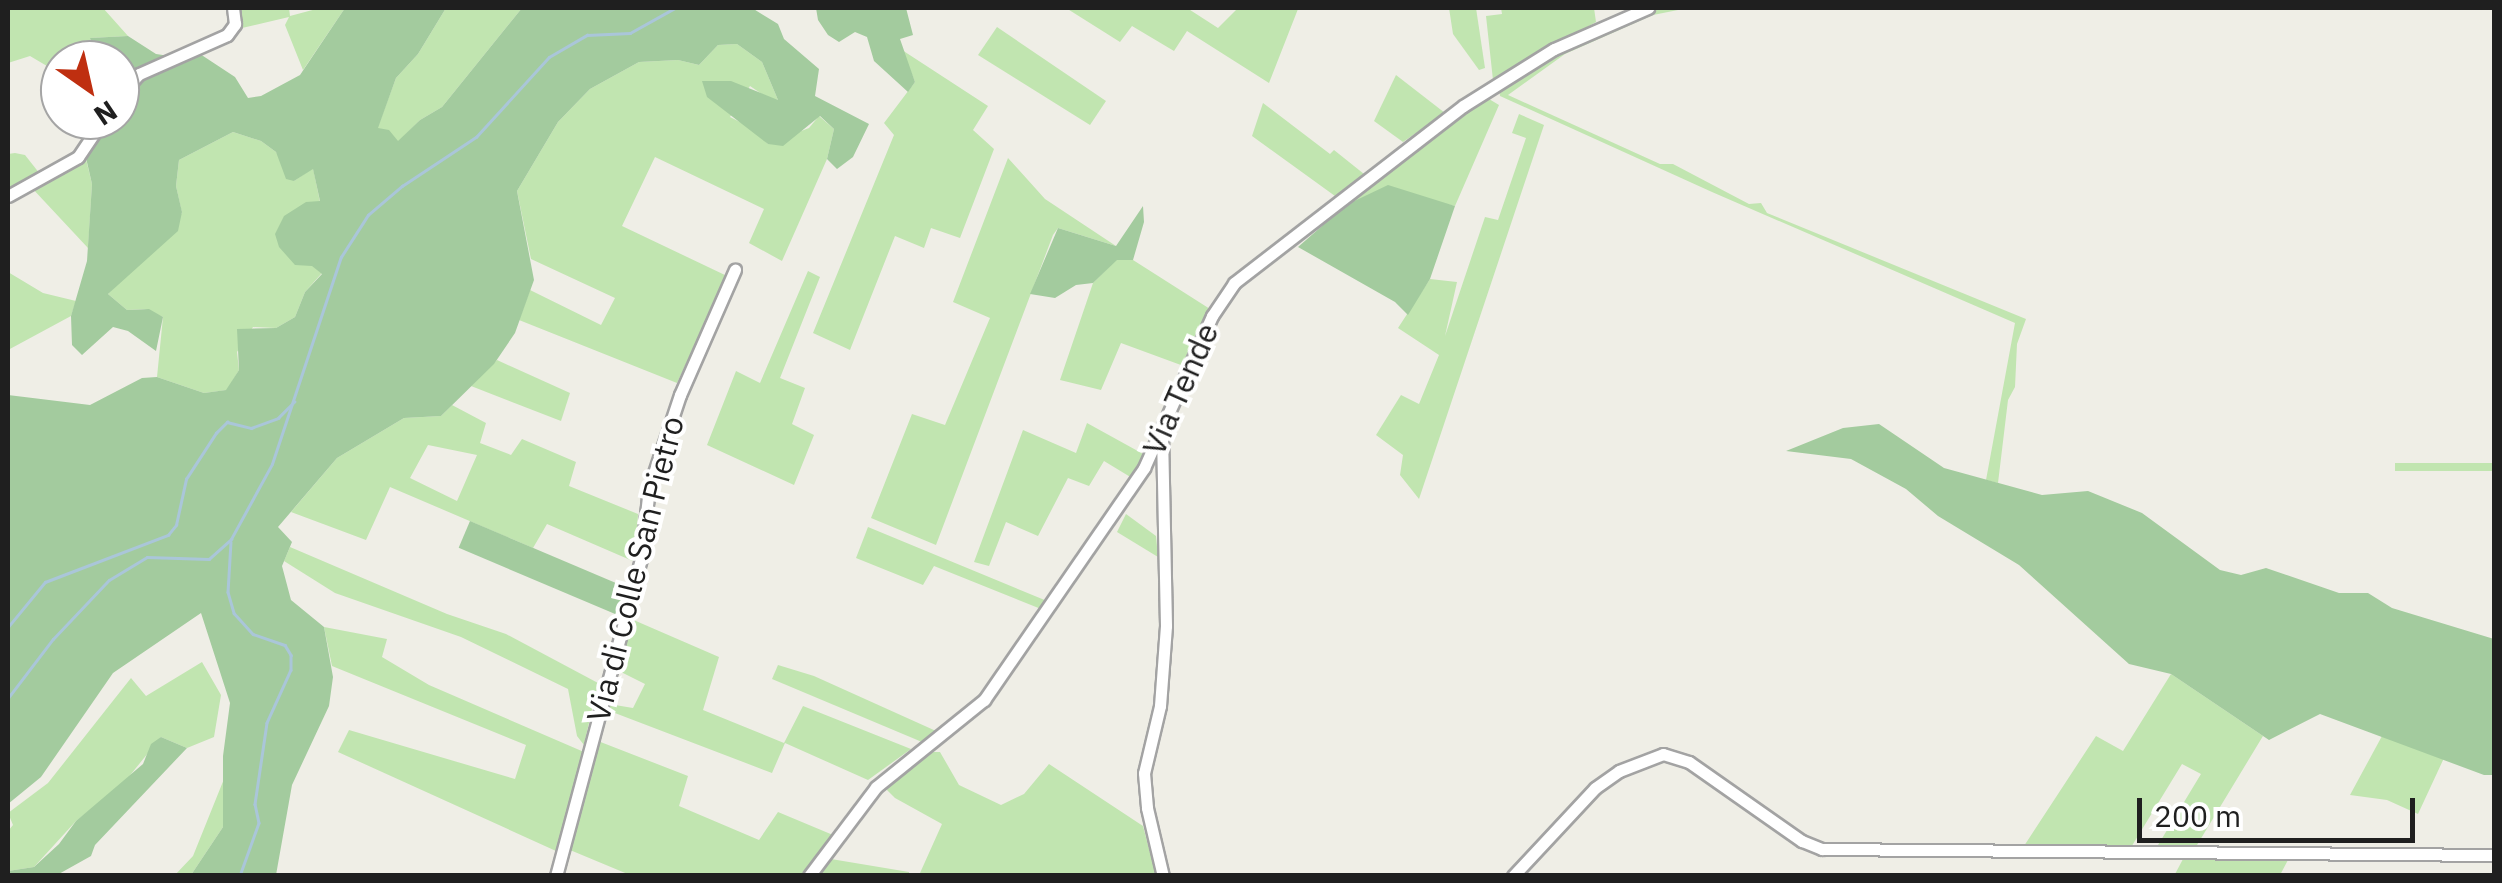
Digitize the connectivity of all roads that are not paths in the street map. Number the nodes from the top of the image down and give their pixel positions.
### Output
1 (233, 8) edge
2 (1648, 8) edge
3 (140, 74) edge
4 (89, 140) edge
5 (8, 196) edge
6 (735, 270) dead end
7 (1162, 432) junction
8 (2494, 855) edge
9 (556, 876) edge
10 (808, 876) edge
11 (1163, 876) edge
12 (1513, 876) edge

1 - 3 street
2 - 7 street, Via Tende
4 - 5 street
6 - 9 street, Via di Colle San Pietro
7 - 10 street, Via Tende
7 - 11 street
8 - 12 street

